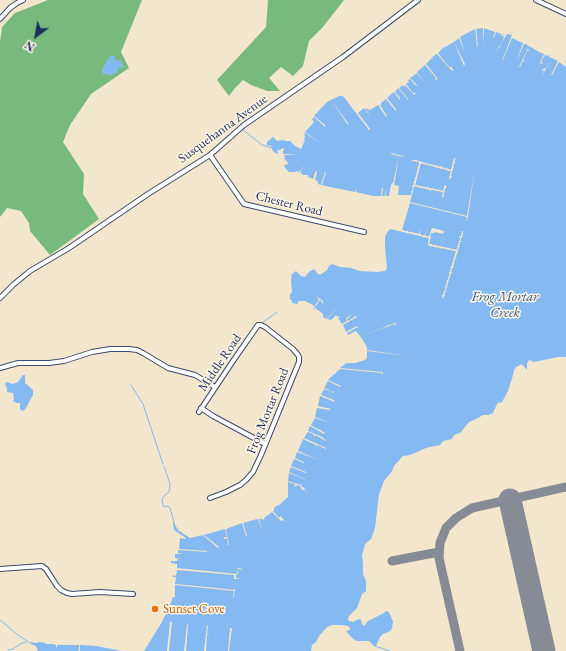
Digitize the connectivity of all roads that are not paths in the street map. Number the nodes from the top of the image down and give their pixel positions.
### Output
1 (23, 0) edge
2 (418, 0) edge
3 (536, 0) edge
4 (566, 14) edge
5 (0, 19) edge
6 (210, 155) junction
7 (364, 232) dead end
8 (0, 298) edge
9 (259, 325) joint
10 (0, 368) edge
11 (215, 387) junction
12 (265, 444) junction
13 (210, 498) dead end
14 (0, 569) edge
15 (133, 594) dead end

1 - 5 street
2 - 6 street, Susquehanna Avenue
3 - 4 street
6 - 7 street, Chester Road
6 - 8 street, Susquehanna Avenue
9 - 11 street, Middle Road
9 - 12 street, Frog Mortar Road
10 - 11 street
11 - 12 street, Middle Road
12 - 13 street, Frog Mortar Road
14 - 15 street

